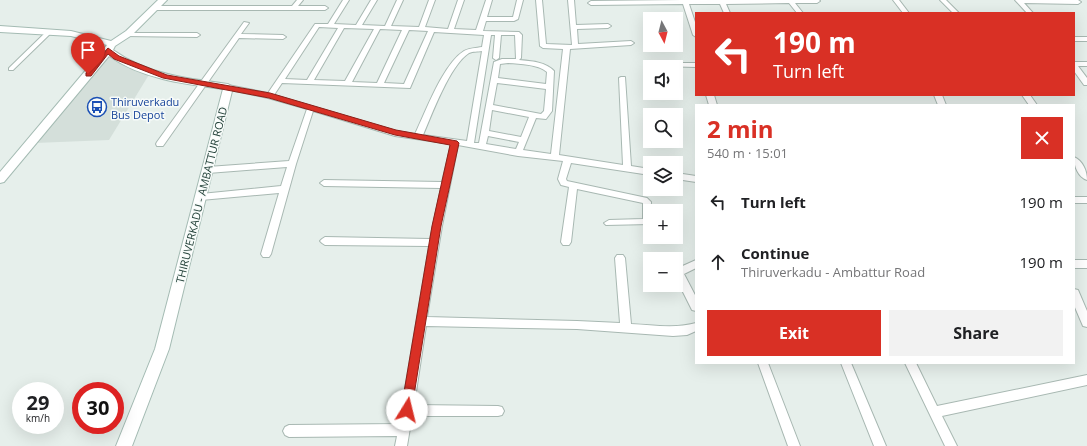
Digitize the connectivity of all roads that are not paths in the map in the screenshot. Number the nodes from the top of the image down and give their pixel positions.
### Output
1 (163, 0) edge
2 (300, 0) edge
3 (346, 0) edge
4 (374, 0) edge
5 (400, 0) edge
6 (432, 0) edge
7 (461, 0) edge
8 (489, 0) edge
9 (520, 0) edge
10 (539, 0) edge
11 (571, 0) edge
12 (896, 0) edge
13 (943, 0) edge
14 (723, 1) edge
15 (791, 1) edge
16 (817, 1) dead end
17 (1018, 1) edge
18 (686, 2) edge
19 (1078, 2) dead end
20 (591, 3) dead end
21 (157, 8) junction
22 (294, 8) junction
23 (325, 8) dead end
24 (727, 12) edge
25 (799, 12) edge
26 (905, 12) edge
27 (955, 12) edge
28 (1029, 12) edge
29 (483, 19) junction
30 (246, 23) dead end
31 (330, 25) junction
32 (343, 26) junction
33 (358, 26) junction
34 (608, 26) dead end
35 (573, 27) junction
36 (378, 28) junction
37 (387, 28) junction
38 (0, 29) edge
39 (406, 29) junction
40 (421, 29) junction
41 (432, 30) junction
42 (450, 31) junction
43 (49, 32) junction
44 (479, 32) junction
45 (695, 32) edge
46 (488, 33) junction
47 (498, 33) junction
48 (127, 35) junction
49 (197, 35) dead end
50 (236, 36) junction
51 (283, 37) dead end
52 (1075, 39) edge
53 (1087, 39) edge
54 (631, 43) dead end
55 (110, 47) junction
56 (571, 47) junction
57 (485, 50) junction
58 (496, 58) dead end
59 (518, 58) dead end
60 (1087, 64) edge
61 (683, 65) edge
62 (695, 65) edge
63 (1075, 65) edge
64 (1075, 66) edge
65 (11, 69) dead end
66 (623, 78) dead end
67 (493, 80) junction
68 (281, 81) junction
69 (310, 81) junction
70 (203, 83) junction
71 (348, 83) junction
72 (1087, 83) edge
73 (379, 85) junction
74 (228, 87) junction
75 (550, 87) junction
76 (270, 96) junction
77 (489, 107) junction
78 (311, 108) junction
79 (532, 116) junction
80 (484, 133) junction
81 (418, 136) junction
82 (524, 140) junction
83 (455, 143) junction
84 (160, 144) dead end
85 (470, 145) junction
86 (482, 147) junction
87 (518, 153) junction
88 (556, 158) junction
89 (568, 160) junction
90 (1075, 161) edge
91 (292, 164) junction
92 (627, 169) junction
93 (208, 170) junction
94 (643, 171) edge
95 (683, 177) edge
96 (1087, 177) edge
97 (0, 179) edge
98 (695, 179) edge
99 (324, 183) dead end
100 (446, 185) junction
101 (574, 186) junction
102 (285, 189) junction
103 (201, 197) junction
104 (1075, 200) edge
105 (1087, 200) edge
106 (609, 223) dead end
107 (325, 241) dead end
108 (566, 242) dead end
109 (434, 243) junction
110 (266, 254) dead end
111 (620, 258) dead end
112 (695, 264) edge
113 (1075, 264) edge
114 (1087, 264) edge
115 (1075, 296) edge
116 (695, 305) edge
117 (1081, 313) edge
118 (422, 321) junction
119 (1087, 323) edge
120 (695, 327) edge
121 (626, 328) junction
122 (763, 364) edge
123 (846, 364) edge
124 (910, 364) edge
125 (1087, 380) edge
126 (407, 410) junction
127 (498, 411) dead end
128 (933, 412) junction
129 (404, 430) junction
130 (289, 431) dead end
131 (794, 445) dead end
132 (124, 446) edge
133 (401, 446) edge
134 (880, 446) edge
135 (952, 446) edge

1 - 21 main road
2 - 22 street
3 - 31 street
4 - 33 street
5 - 37 street
6 - 40 street
7 - 42 street
8 - 29 street
9 - 29 street
10 - 56 street
11 - 35 street
12 - 26 street
13 - 27 street
14 - 15 street
14 - 18 street
14 - 24 street
15 - 16 street
15 - 25 street
17 - 19 street
17 - 28 street
18 - 20 street
18 - 45 street
21 - 22 street
21 - 48 main road
22 - 23 street
29 - 44 street
30 - 50 street
31 - 32 street
31 - 68 street
32 - 33 street
32 - 69 street
33 - 36 street
34 - 35 street
35 - 56 street
36 - 37 street
36 - 71 street
37 - 39 street
38 - 43 main road
39 - 40 street
39 - 73 street
40 - 41 street
41 - 42 street
41 - 73 street
42 - 44 street
43 - 55 main road
43 - 65 street
44 - 46 street
46 - 47 street
46 - 57 street
47 - 58 street
47 - 59 street
48 - 49 street
48 - 55 main road
50 - 51 street
50 - 70 street
52 - 53 street
54 - 56 street
55 - 70 main road
55 - 97 main road
56 - 88 street
57 - 81 street
57 - 85 street
60 - 63 street
61 - 62 street
64 - 72 street
66 - 92 street
67 - 75 street
67 - 75 street
67 - 77 street
68 - 69 street
68 - 76 street
69 - 71 street
70 - 74 main road
70 - 84 street
71 - 73 street
74 - 76 street
74 - 93 main road, THIRUVERKADU - AMBATTUR ROAD
75 - 79 street
76 - 78 street
77 - 79 street
77 - 80 street
78 - 81 street
78 - 91 street
79 - 82 street
80 - 82 street
80 - 86 street
81 - 83 street
82 - 87 street
83 - 85 street
83 - 100 street
85 - 86 street
86 - 87 street
87 - 88 street
88 - 89 street
89 - 92 street
89 - 101 street
90 - 96 street
91 - 93 street
91 - 102 street
92 - 94 street
93 - 103 main road, THIRUVERKADU - AMBATTUR ROAD
95 - 98 street
99 - 100 street
100 - 109 street
101 - 106 street
101 - 108 street
102 - 103 street
102 - 110 street
103 - 132 main road, THIRUVERKADU - AMBATTUR ROAD
104 - 105 street
107 - 109 street
109 - 118 street
111 - 121 street
112 - 116 street
113 - 114 street
115 - 117 street
117 - 119 street
118 - 121 street
118 - 126 street
120 - 121 street
122 - 131 street
123 - 134 street
124 - 128 street
125 - 128 street
126 - 127 street
126 - 129 street
128 - 135 street
129 - 130 street
129 - 133 street

